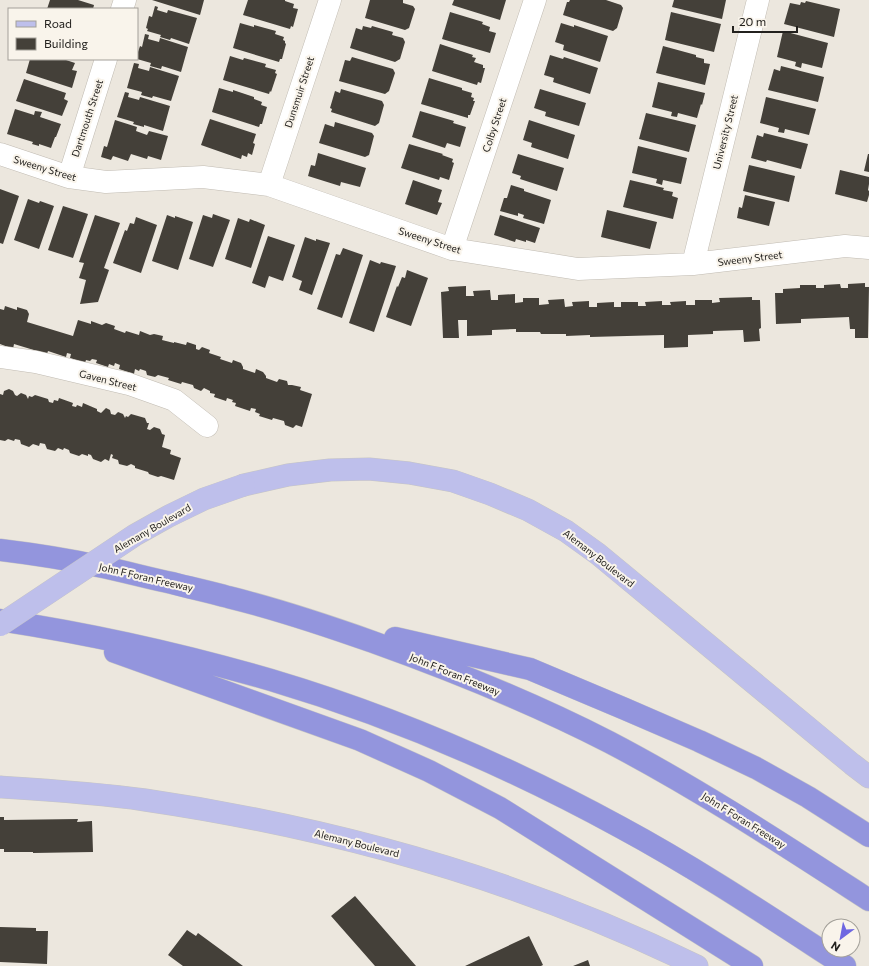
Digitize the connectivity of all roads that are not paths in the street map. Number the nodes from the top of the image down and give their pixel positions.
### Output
1 (330, 0) edge
2 (535, 0) edge
3 (758, 0) edge
4 (106, 60) edge
5 (0, 154) edge
6 (68, 177) junction
7 (268, 185) junction
8 (869, 248) edge
9 (452, 249) junction
10 (693, 264) junction
11 (0, 357) edge
12 (207, 426) dead end
13 (0, 550) edge
14 (271, 609) junction
15 (0, 620) edge
16 (0, 624) edge
17 (40, 626) junction
18 (869, 777) edge
19 (0, 787) edge
20 (869, 836) edge
21 (869, 900) edge
22 (697, 966) edge
23 (752, 966) edge
24 (845, 966) edge

1 - 7 street, Dunsmuir Street
2 - 9 street, Colby Street
3 - 10 street, University Street
4 - 6 street, Dartmouth Street
5 - 6 street, Sweeny Street
6 - 7 street, Sweeny Street
7 - 9 street, Sweeny Street
8 - 10 street, Sweeny Street
9 - 10 street, Sweeny Street
11 - 12 street, Gaven Street
13 - 14 highway, John F Foran Freeway
14 - 20 highway
14 - 21 highway, John F Foran Freeway
15 - 17 highway
16 - 18 main road, Alemany Boulevard, bridge
17 - 23 highway
17 - 24 highway
19 - 22 main road, Alemany Boulevard

